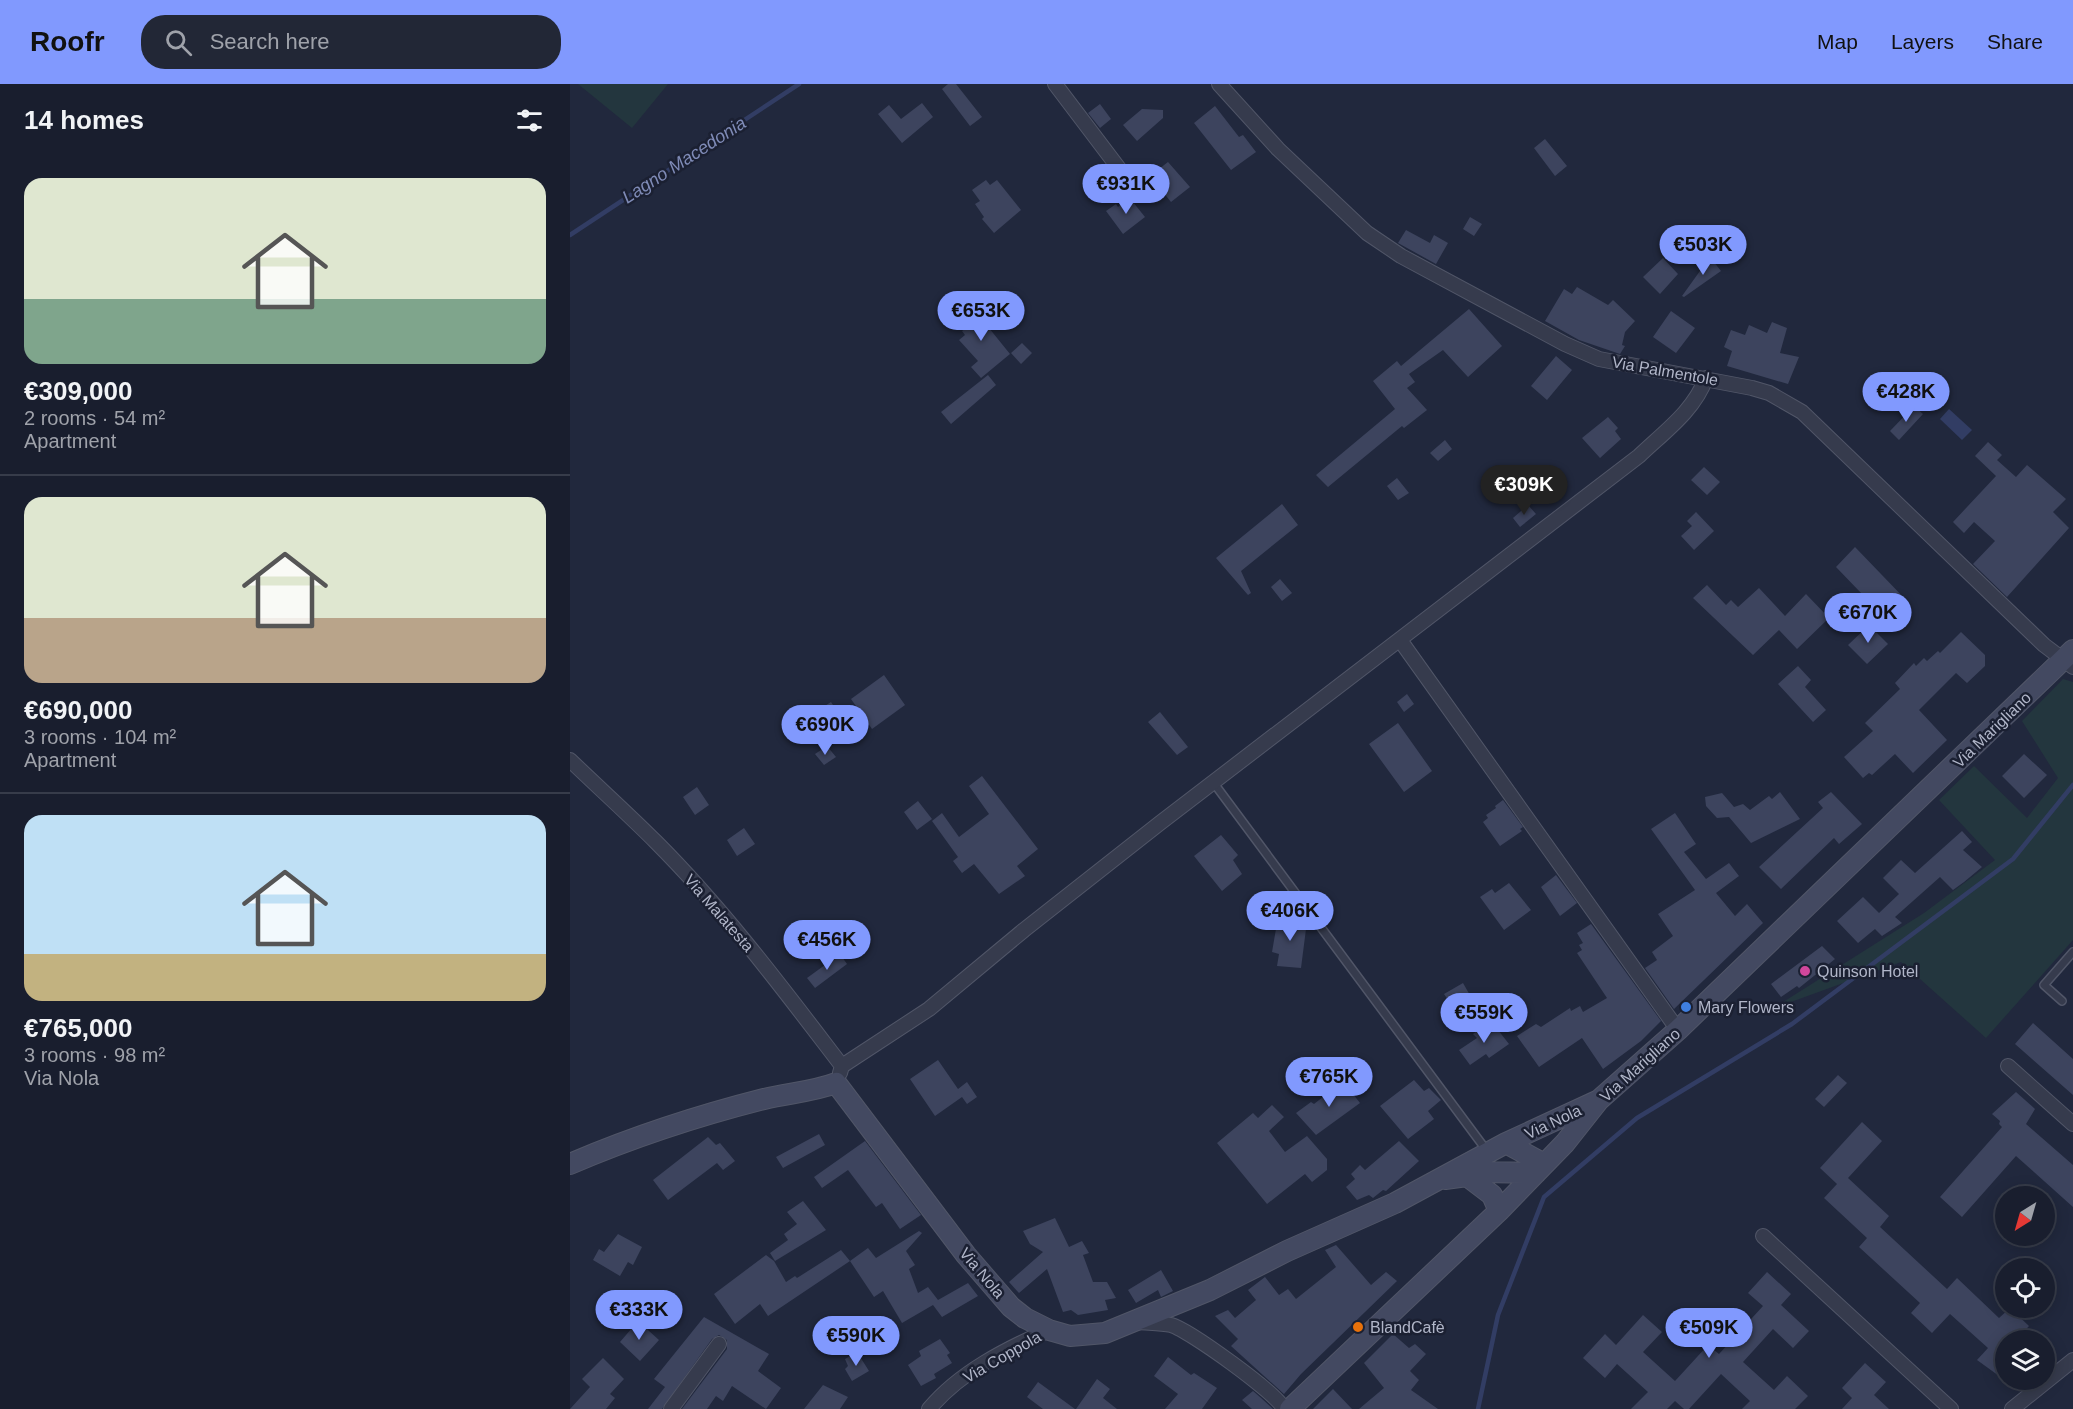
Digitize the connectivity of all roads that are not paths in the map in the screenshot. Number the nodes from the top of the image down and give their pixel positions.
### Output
1 (1055, 84) edge
2 (1219, 84) edge
3 (1133, 187) dead end
4 (1706, 378) junction
5 (1400, 640) junction
6 (2070, 659) edge
7 (570, 760) edge
8 (1213, 782) junction
9 (2073, 952) edge
10 (2062, 1002) dead end
11 (1678, 1030) junction
12 (2008, 1066) dead end
13 (839, 1075) junction
14 (1599, 1100) junction
15 (2073, 1124) edge
16 (1506, 1143) junction
17 (1489, 1153) junction
18 (570, 1164) edge
19 (1540, 1169) junction
20 (1467, 1176) junction
21 (1442, 1179) junction
22 (1499, 1211) junction
23 (1763, 1236) dead end
24 (1138, 1322) junction
25 (1049, 1330) junction
26 (719, 1344) dead end
27 (2073, 1360) edge
28 (671, 1409) edge
29 (929, 1409) edge
30 (1284, 1409) edge
31 (1290, 1409) edge
32 (1952, 1409) edge
33 (2012, 1409) edge

1 - 3 street
2 - 4 street, Via Palmentole
4 - 5 street
4 - 6 street, Via Palmentole
5 - 8 street
5 - 11 street
6 - 11 street, Via Marigliano
7 - 13 street, Via Malatesta
8 - 13 street
8 - 17 lane
9 - 10 lane
11 - 14 street, Via Marigliano
12 - 15 street
13 - 18 street
13 - 25 street, Via Nola
14 - 16 street, Via Nola
14 - 19 street, Via Marigliano
16 - 17 street, Via Nola
16 - 19 street, Via Nola
17 - 21 street, Via Nola
19 - 20 street, Via Nola
19 - 22 street, Via Marigliano
20 - 21 street, Via Nola
20 - 22 street
21 - 24 street, Via Nola
22 - 31 street, Via Marigliano
23 - 32 street
24 - 25 street, Via Nola
24 - 30 street
25 - 29 street, Via Coppola
26 - 28 street
27 - 33 street

